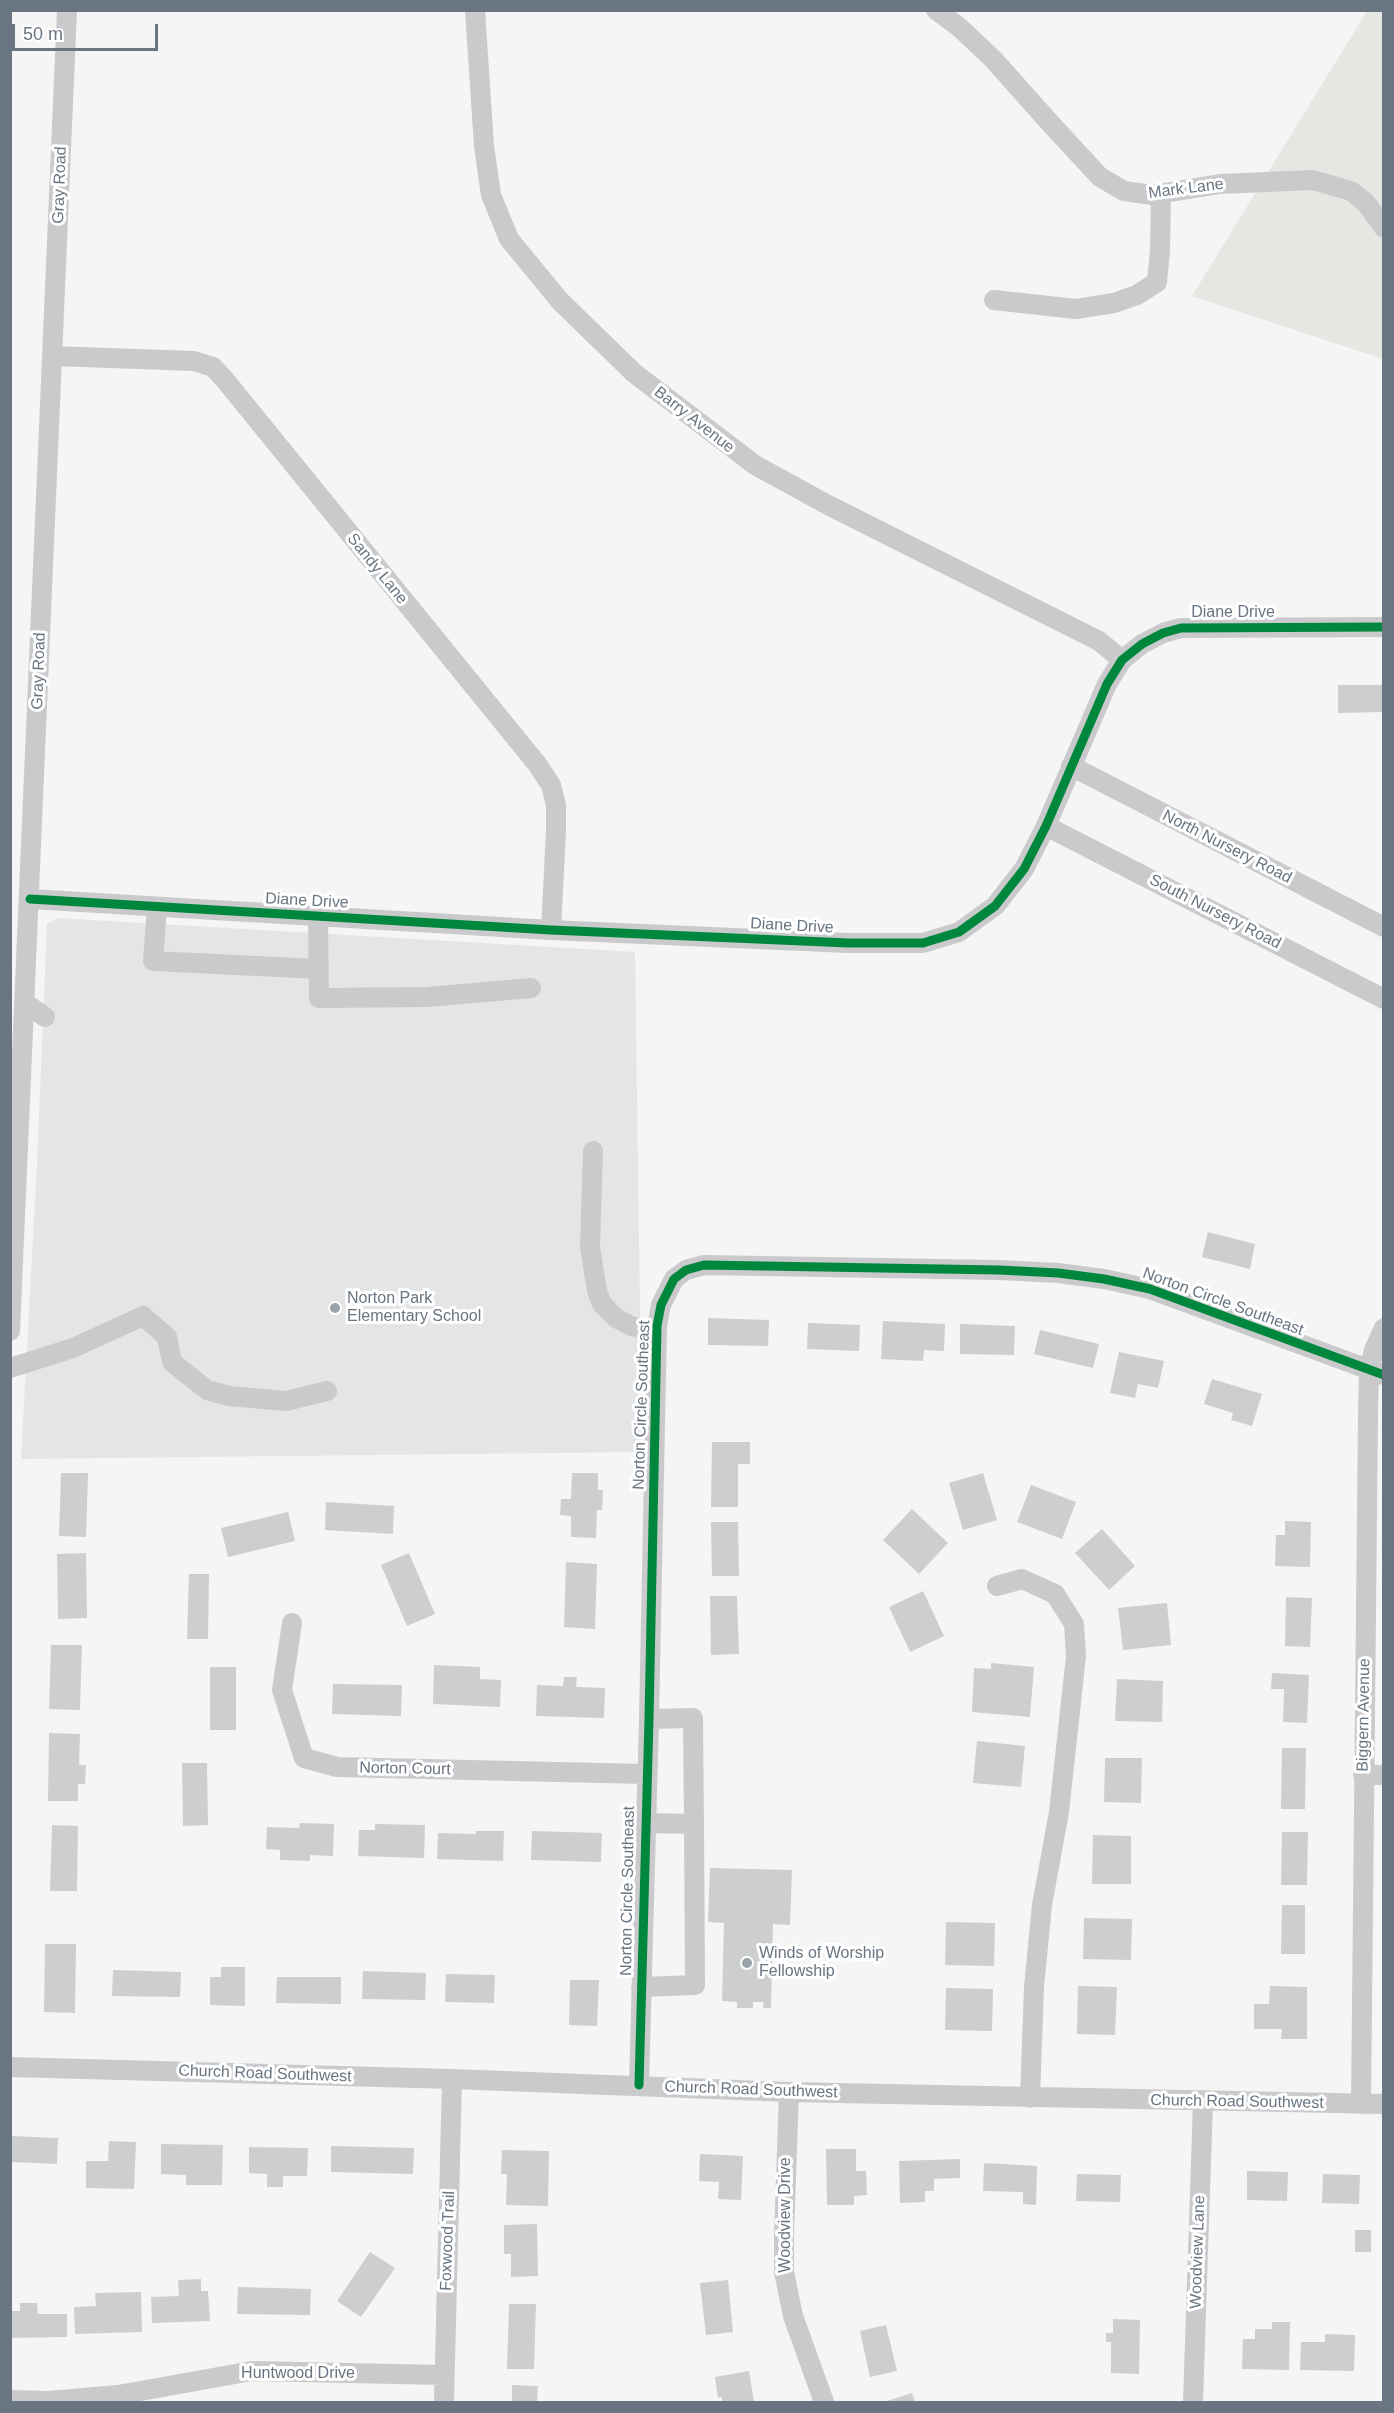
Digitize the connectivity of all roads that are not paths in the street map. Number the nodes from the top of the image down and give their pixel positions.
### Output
1 (67, 10) edge
2 (476, 10) edge
3 (936, 10) edge
4 (1161, 195) junction
5 (1383, 228) edge
6 (993, 300) dead end
7 (53, 356) junction
8 (1383, 627) edge
9 (1122, 660) junction
10 (1071, 766) junction
11 (1046, 826) junction
12 (30, 899) junction
13 (157, 907) junction
14 (318, 917) junction
15 (1383, 927) edge
16 (551, 930) junction
17 (319, 969) junction
18 (531, 988) dead end
19 (1383, 999) edge
20 (25, 1003) junction
21 (45, 1017) dead end
22 (16, 1072) edge
23 (593, 1151) dead end
24 (1383, 1328) edge
25 (10, 1331) edge
26 (657, 1331) junction
27 (10, 1368) edge
28 (1376, 1373) edge
29 (327, 1391) dead end
30 (997, 1586) dead end
31 (292, 1623) dead end
32 (649, 1719) junction
33 (646, 1774) junction
34 (1363, 1775) junction
35 (1383, 1775) edge
36 (645, 1823) junction
37 (694, 1824) junction
38 (641, 1988) junction
39 (10, 2067) edge
40 (452, 2079) junction
41 (639, 2085) junction
42 (789, 2092) junction
43 (1030, 2098) junction
44 (1203, 2102) junction
45 (1361, 2104) junction
46 (1383, 2104) edge
47 (444, 2375) junction
48 (10, 2400) edge
49 (444, 2403) edge
50 (824, 2403) edge
51 (1193, 2403) edge

1 - 7 street, Gray Road
2 - 9 street, Barry Avenue
3 - 4 street, Mark Lane
4 - 5 street, Mark Lane
4 - 6 street
7 - 12 street, Gray Road
7 - 16 street, Sandy Lane
8 - 9 street, Diane Drive
9 - 10 street, Diane Drive
10 - 11 street, Diane Drive
10 - 15 street, North Nursery Road
11 - 16 street, Diane Drive
11 - 19 street, South Nursery Road
12 - 13 street, Diane Drive
12 - 20 street, Gray Road
13 - 14 street, Diane Drive
13 - 17 street
14 - 16 street, Diane Drive
14 - 17 street
17 - 18 street
20 - 21 street
20 - 22 street, Gray Road
22 - 25 street, Gray Road
23 - 26 street
24 - 28 street, Biggern Avenue
26 - 28 street, Norton Circle Southeast
26 - 32 street, Norton Circle Southeast
27 - 29 street
28 - 34 street, Biggern Avenue
30 - 43 street
31 - 33 street, Norton Court
32 - 33 street, Norton Circle Southeast
32 - 37 street
33 - 36 street, Norton Circle Southeast
34 - 35 street
34 - 45 street, Biggern Avenue
36 - 37 street
36 - 38 street, Norton Circle Southeast
37 - 38 street
38 - 41 street, Norton Circle Southeast
39 - 40 street, Church Road Southwest
40 - 41 street, Church Road Southwest
40 - 47 street, Foxwood Trail
41 - 42 street, Church Road Southwest
42 - 43 street, Church Road Southwest
42 - 50 street, Woodview Drive
43 - 44 street, Church Road Southwest
44 - 45 street, Church Road Southwest
44 - 51 street, Woodview Lane
45 - 46 street, Church Road Southwest
47 - 48 street, Huntwood Drive
47 - 49 street, Foxwood Trail

